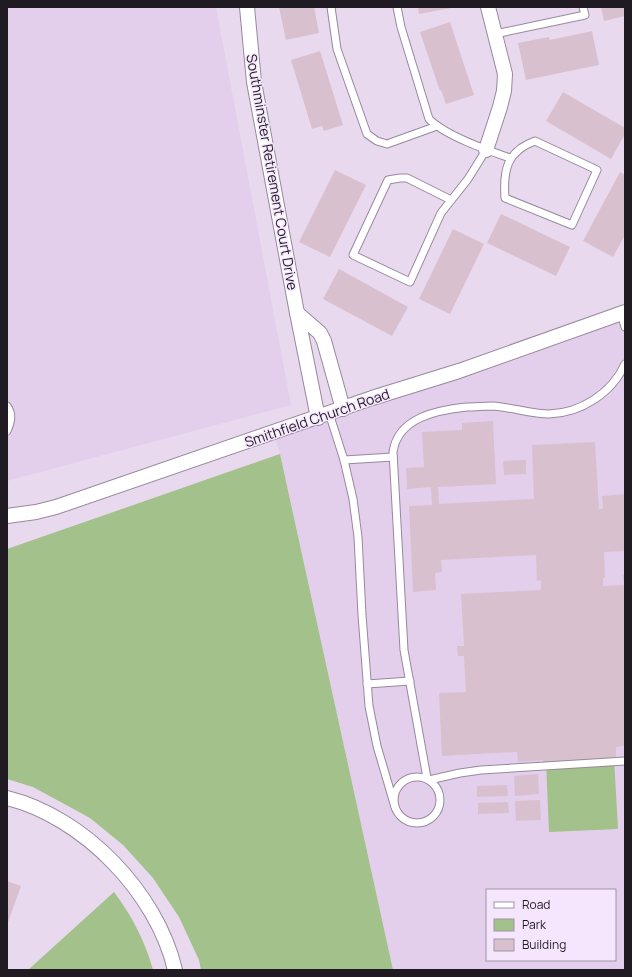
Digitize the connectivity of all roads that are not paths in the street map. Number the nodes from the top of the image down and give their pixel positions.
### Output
1 (247, 7) edge
2 (331, 7) edge
3 (397, 7) edge
4 (488, 7) edge
5 (583, 7) edge
6 (495, 34) junction
7 (437, 126) junction
8 (486, 150) junction
9 (510, 158) junction
10 (451, 200) junction
11 (623, 312) edge
12 (297, 313) junction
13 (625, 327) edge
14 (625, 364) edge
15 (7, 406) edge
16 (343, 409) junction
17 (323, 416) junction
18 (7, 430) edge
19 (393, 456) junction
20 (344, 460) junction
21 (7, 516) edge
22 (410, 681) junction
23 (367, 684) junction
24 (625, 761) edge
25 (428, 779) junction
26 (7, 798) edge
27 (395, 807) junction
28 (175, 970) edge

1 - 12 street, Southminster Retirement Court Drive
2 - 7 lane
3 - 7 lane
4 - 6 street
5 - 6 lane
6 - 8 street
7 - 8 lane
8 - 9 lane
8 - 10 lane
9 - 9 lane
10 - 10 lane
11 - 13 lane
11 - 16 street, Smithfield Church Road
12 - 16 street
12 - 17 street, Southminster Retirement Court Drive
14 - 19 lane
15 - 18 lane
16 - 17 street, Smithfield Church Road
17 - 20 lane
17 - 21 street, Smithfield Church Road
19 - 20 lane
19 - 22 lane
20 - 23 lane
22 - 23 lane
22 - 25 lane
23 - 27 lane
24 - 25 lane
25 - 27 lane
25 - 27 lane
26 - 28 street

